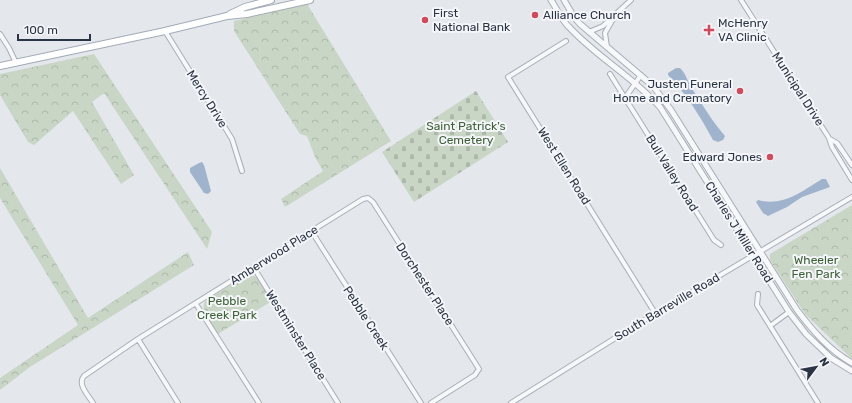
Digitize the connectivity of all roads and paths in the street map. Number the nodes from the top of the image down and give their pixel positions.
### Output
1 (271, 0) edge
2 (310, 0) edge
3 (551, 0) edge
4 (564, 0) edge
5 (631, 0) edge
6 (741, 0) edge
7 (615, 15) junction
8 (227, 16) junction
9 (164, 31) junction
10 (588, 32) junction
11 (0, 34) edge
12 (566, 41) dead end
13 (607, 47) junction
14 (16, 63) junction
15 (0, 66) edge
16 (610, 74) dead end
17 (641, 75) junction
18 (636, 83) junction
19 (625, 98) junction
20 (829, 138) junction
21 (852, 165) edge
22 (242, 171) dead end
23 (852, 180) edge
24 (852, 197) edge
25 (368, 198) joint
26 (312, 232) junction
27 (721, 245) dead end
28 (761, 251) junction
29 (754, 256) junction
30 (254, 268) junction
31 (758, 294) dead end
32 (196, 304) junction
33 (790, 312) junction
34 (655, 313) junction
35 (770, 326) junction
36 (138, 339) junction
37 (852, 363) edge
38 (852, 371) edge
39 (93, 403) edge
40 (178, 403) edge
41 (259, 403) edge
42 (338, 403) edge
43 (421, 403) edge
44 (431, 403) edge
45 (512, 403) edge
46 (818, 403) edge

1 - 8 main road
2 - 8 main road
3 - 18 street
4 - 10 street
5 - 7 street
6 - 20 street, Municipal Drive
7 - 10 street
7 - 13 street
8 - 9 main road
9 - 14 main road
9 - 22 street, Mercy Drive
10 - 13 street
11 - 14 street
12 - 34 street, West Ellen Road
13 - 17 street
14 - 15 main road
16 - 19 street, Bull Valley Road
17 - 18 street
17 - 28 street
18 - 19 street
18 - 29 street, Charles J Miller Road
19 - 27 street, Bull Valley Road
20 - 21 street, Municipal Drive
20 - 23 street, Municipal Drive
24 - 28 street, South Barreville Road
25 - 26 street, Amberwood Place
25 - 44 street, Dorchester Place
26 - 30 street, Amberwood Place
26 - 43 street, Pebble Creek
28 - 29 street, South Barreville Road
28 - 37 street, Charles J Miller Road
29 - 33 street, Charles J Miller Road
29 - 34 street, South Barreville Road
30 - 32 street, Amberwood Place
30 - 42 street, Westminster Place
31 - 35 street
32 - 36 street, Amberwood Place
32 - 41 street
33 - 35 street
33 - 38 street, Charles J Miller Road
34 - 45 street, South Barreville Road
35 - 46 street
36 - 39 street, Amberwood Place
36 - 40 street

